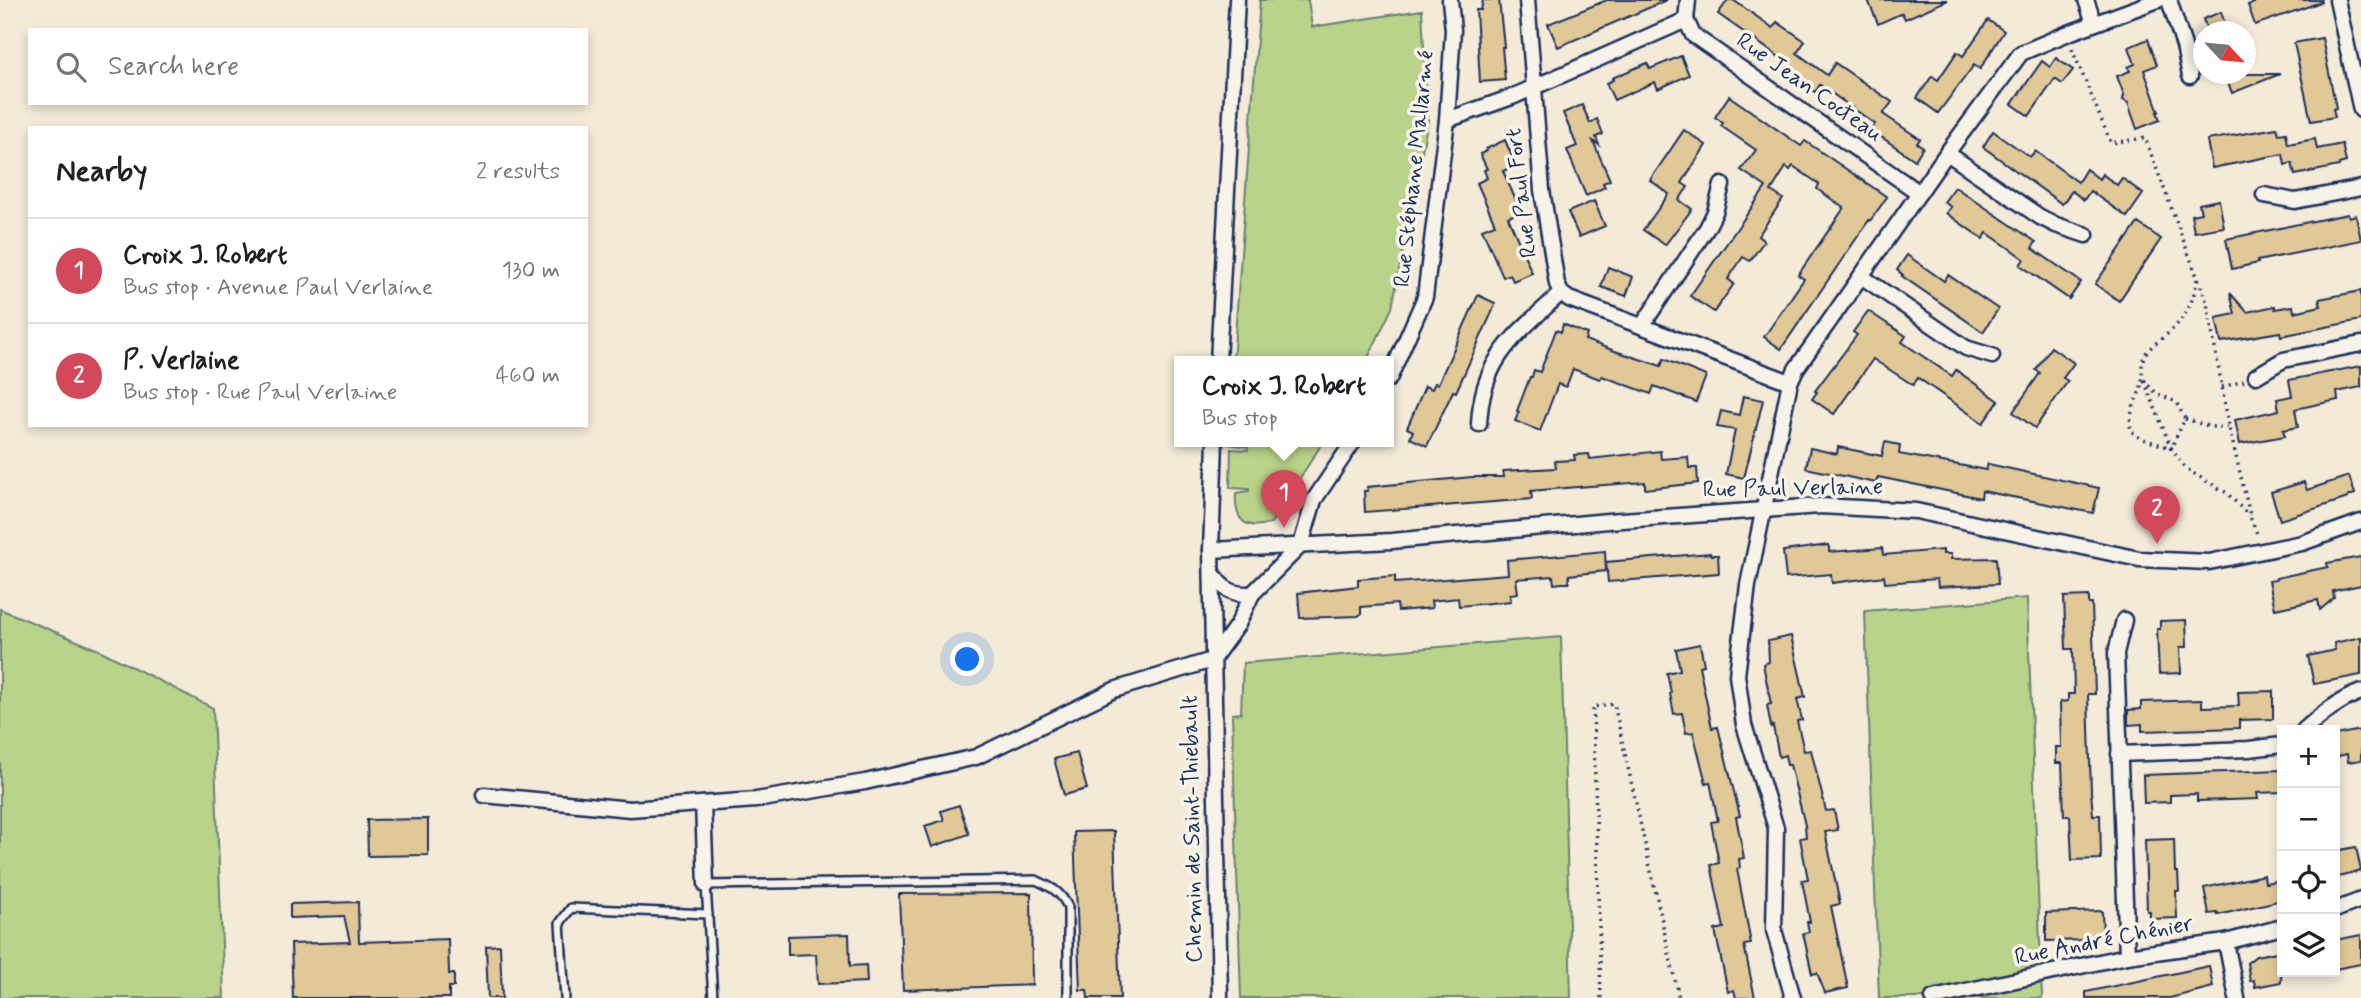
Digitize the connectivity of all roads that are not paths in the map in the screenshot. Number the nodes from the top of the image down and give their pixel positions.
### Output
1 (1237, 0) edge
2 (1450, 0) edge
3 (1527, 0) edge
4 (1688, 0) edge
5 (2086, 0) edge
6 (2158, 0) edge
7 (2169, 0) edge
8 (2337, 0) edge
9 (1686, 20) junction
10 (2094, 23) junction
11 (2190, 76) dead end
12 (1534, 87) junction
13 (2361, 110) edge
14 (1447, 120) junction
15 (1947, 153) junction
16 (1722, 185) dead end
17 (2361, 188) edge
18 (1919, 193) junction
19 (2264, 195) dead end
20 (2086, 235) dead end
21 (1861, 276) junction
22 (1561, 293) junction
23 (1642, 326) junction
24 (2361, 344) edge
25 (1218, 356) edge
26 (1992, 356) dead end
27 (1394, 368) edge
28 (2256, 376) road end
29 (1790, 382) junction
30 (1479, 424) dead end
31 (1215, 447) edge
32 (1350, 447) edge
33 (1763, 509) junction
34 (2361, 522) edge
35 (1300, 545) junction
36 (1211, 550) junction
37 (1211, 571) junction
38 (1252, 594) junction
39 (2123, 620) dead end
40 (1212, 660) junction
41 (2361, 692) edge
42 (2310, 725) edge
43 (2277, 746) edge
44 (2119, 754) junction
45 (484, 795) dead end
46 (703, 804) junction
47 (706, 885) junction
48 (2361, 900) edge
49 (2340, 908) edge
50 (708, 914) junction
51 (2277, 929) edge
52 (2226, 942) junction
53 (2127, 956) junction
54 (565, 998) edge
55 (713, 998) edge
56 (1068, 998) edge
57 (1220, 998) edge
58 (1793, 998) edge
59 (1933, 998) edge
60 (2237, 998) edge

1 - 25 street
2 - 14 street, Rue Stéphane Mallarmé
3 - 12 street, Rue Paul Fort
4 - 9 street
5 - 10 street
6 - 10 street
7 - 11 street
8 - 13 street
9 - 12 street
9 - 18 street, Rue Jean Cocteau
10 - 15 street
12 - 14 street
12 - 22 street, Rue Paul Fort
14 - 27 street, Rue Stéphane Mallarmé
15 - 18 street
15 - 20 street
16 - 23 street
17 - 19 street
18 - 21 street
21 - 26 street
21 - 29 street
22 - 23 street
22 - 30 street
23 - 29 street
24 - 28 street
29 - 33 street
31 - 36 street, Chemin de Saint-Thiebault
32 - 35 street
33 - 34 street, Rue Paul Verlaine
33 - 35 street, Rue Paul Verlaine
33 - 58 street
35 - 36 street, Rue Paul Verlaine
35 - 38 street
36 - 37 street, Chemin de Saint-Thiebault
37 - 38 street
37 - 40 street, Chemin de Saint-Thiebault
38 - 40 street
39 - 44 street
40 - 46 street
40 - 57 street, Chemin de Saint-Thiebault
41 - 42 street
43 - 44 street
44 - 53 street
45 - 46 street
46 - 47 street
47 - 50 lane
47 - 56 lane
48 - 49 street
50 - 54 lane
50 - 55 lane
51 - 52 street, Rue André Chénier
52 - 53 street, Rue André Chénier
52 - 60 street
53 - 59 street, Rue André Chénier

